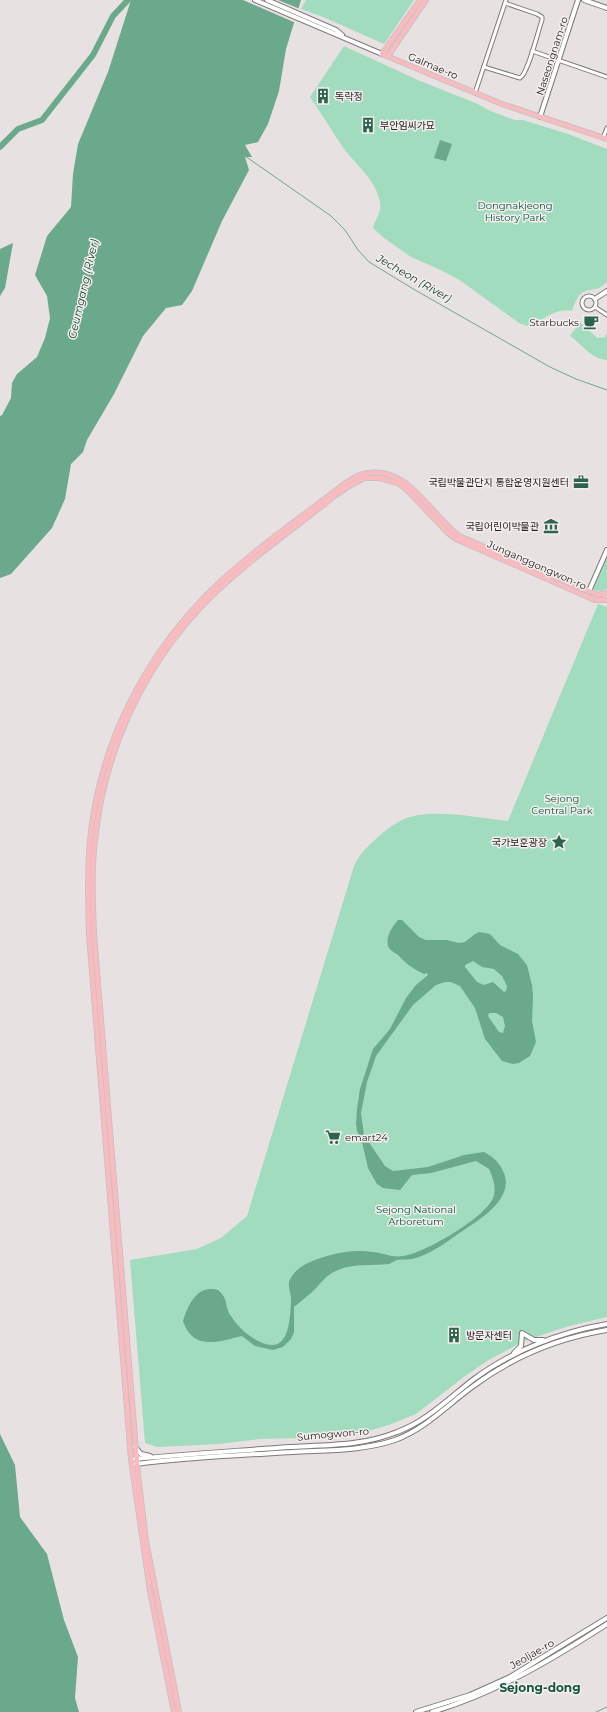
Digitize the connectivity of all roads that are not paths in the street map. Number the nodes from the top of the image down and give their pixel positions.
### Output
1 (255, 0) edge
2 (267, 0) edge
3 (420, 0) edge
4 (426, 0) edge
5 (578, 0) edge
6 (584, 0) edge
7 (505, 2) edge
8 (607, 8) edge
9 (335, 32) junction
10 (532, 52) junction
11 (382, 54) junction
12 (388, 56) junction
13 (559, 60) junction
14 (484, 67) junction
15 (607, 77) edge
16 (475, 93) junction
17 (540, 117) junction
18 (607, 128) edge
19 (605, 139) edge
20 (607, 291) edge
21 (595, 299) junction
22 (595, 307) junction
23 (607, 315) edge
24 (389, 477) junction
25 (335, 493) junction
26 (607, 550) edge
27 (589, 591) junction
28 (607, 593) edge
29 (607, 600) edge
30 (607, 1323) edge
31 (607, 1330) edge
32 (550, 1340) junction
33 (511, 1356) junction
34 (135, 1448) junction
35 (153, 1457) junction
36 (134, 1461) junction
37 (151, 1462) junction
38 (138, 1475) junction
39 (607, 1618) edge
40 (607, 1624) edge
41 (174, 1712) edge
42 (179, 1712) edge
43 (416, 1712) edge
44 (432, 1712) edge

1 - 9 street
2 - 9 street
3 - 11 main road
4 - 12 main road
5 - 13 street, Naseongnam-ro
6 - 8 street
7 - 10 street
7 - 14 street
9 - 11 street, Galmae-ro
10 - 13 street
10 - 14 street
11 - 12 main road, Galmae-ro
12 - 16 main road, Galmae-ro
13 - 15 street
13 - 17 street, Naseongnam-ro
14 - 16 street
16 - 17 main road, Galmae-ro
17 - 19 main road, Galmae-ro
18 - 19 street
20 - 21 street
21 - 22 street
21 - 22 street
22 - 23 street
24 - 25 main road
24 - 27 main road, Junganggongwon-ro
24 - 29 main road, Junganggongwon-ro
25 - 34 main road
25 - 36 main road
26 - 27 street
27 - 28 main road, Junganggongwon-ro
30 - 32 street, Sumogwon-ro
31 - 37 street, Sumogwon-ro
32 - 33 street, Sumogwon-ro
32 - 33 street
33 - 35 street, Sumogwon-ro
34 - 35 street
34 - 36 main road
35 - 36 street, Sumogwon-ro
36 - 37 street, Sumogwon-ro
36 - 38 main road
36 - 41 main road
37 - 38 street
38 - 42 main road
39 - 43 street, Jeoljae-ro
40 - 44 street, Jeoljae-ro

